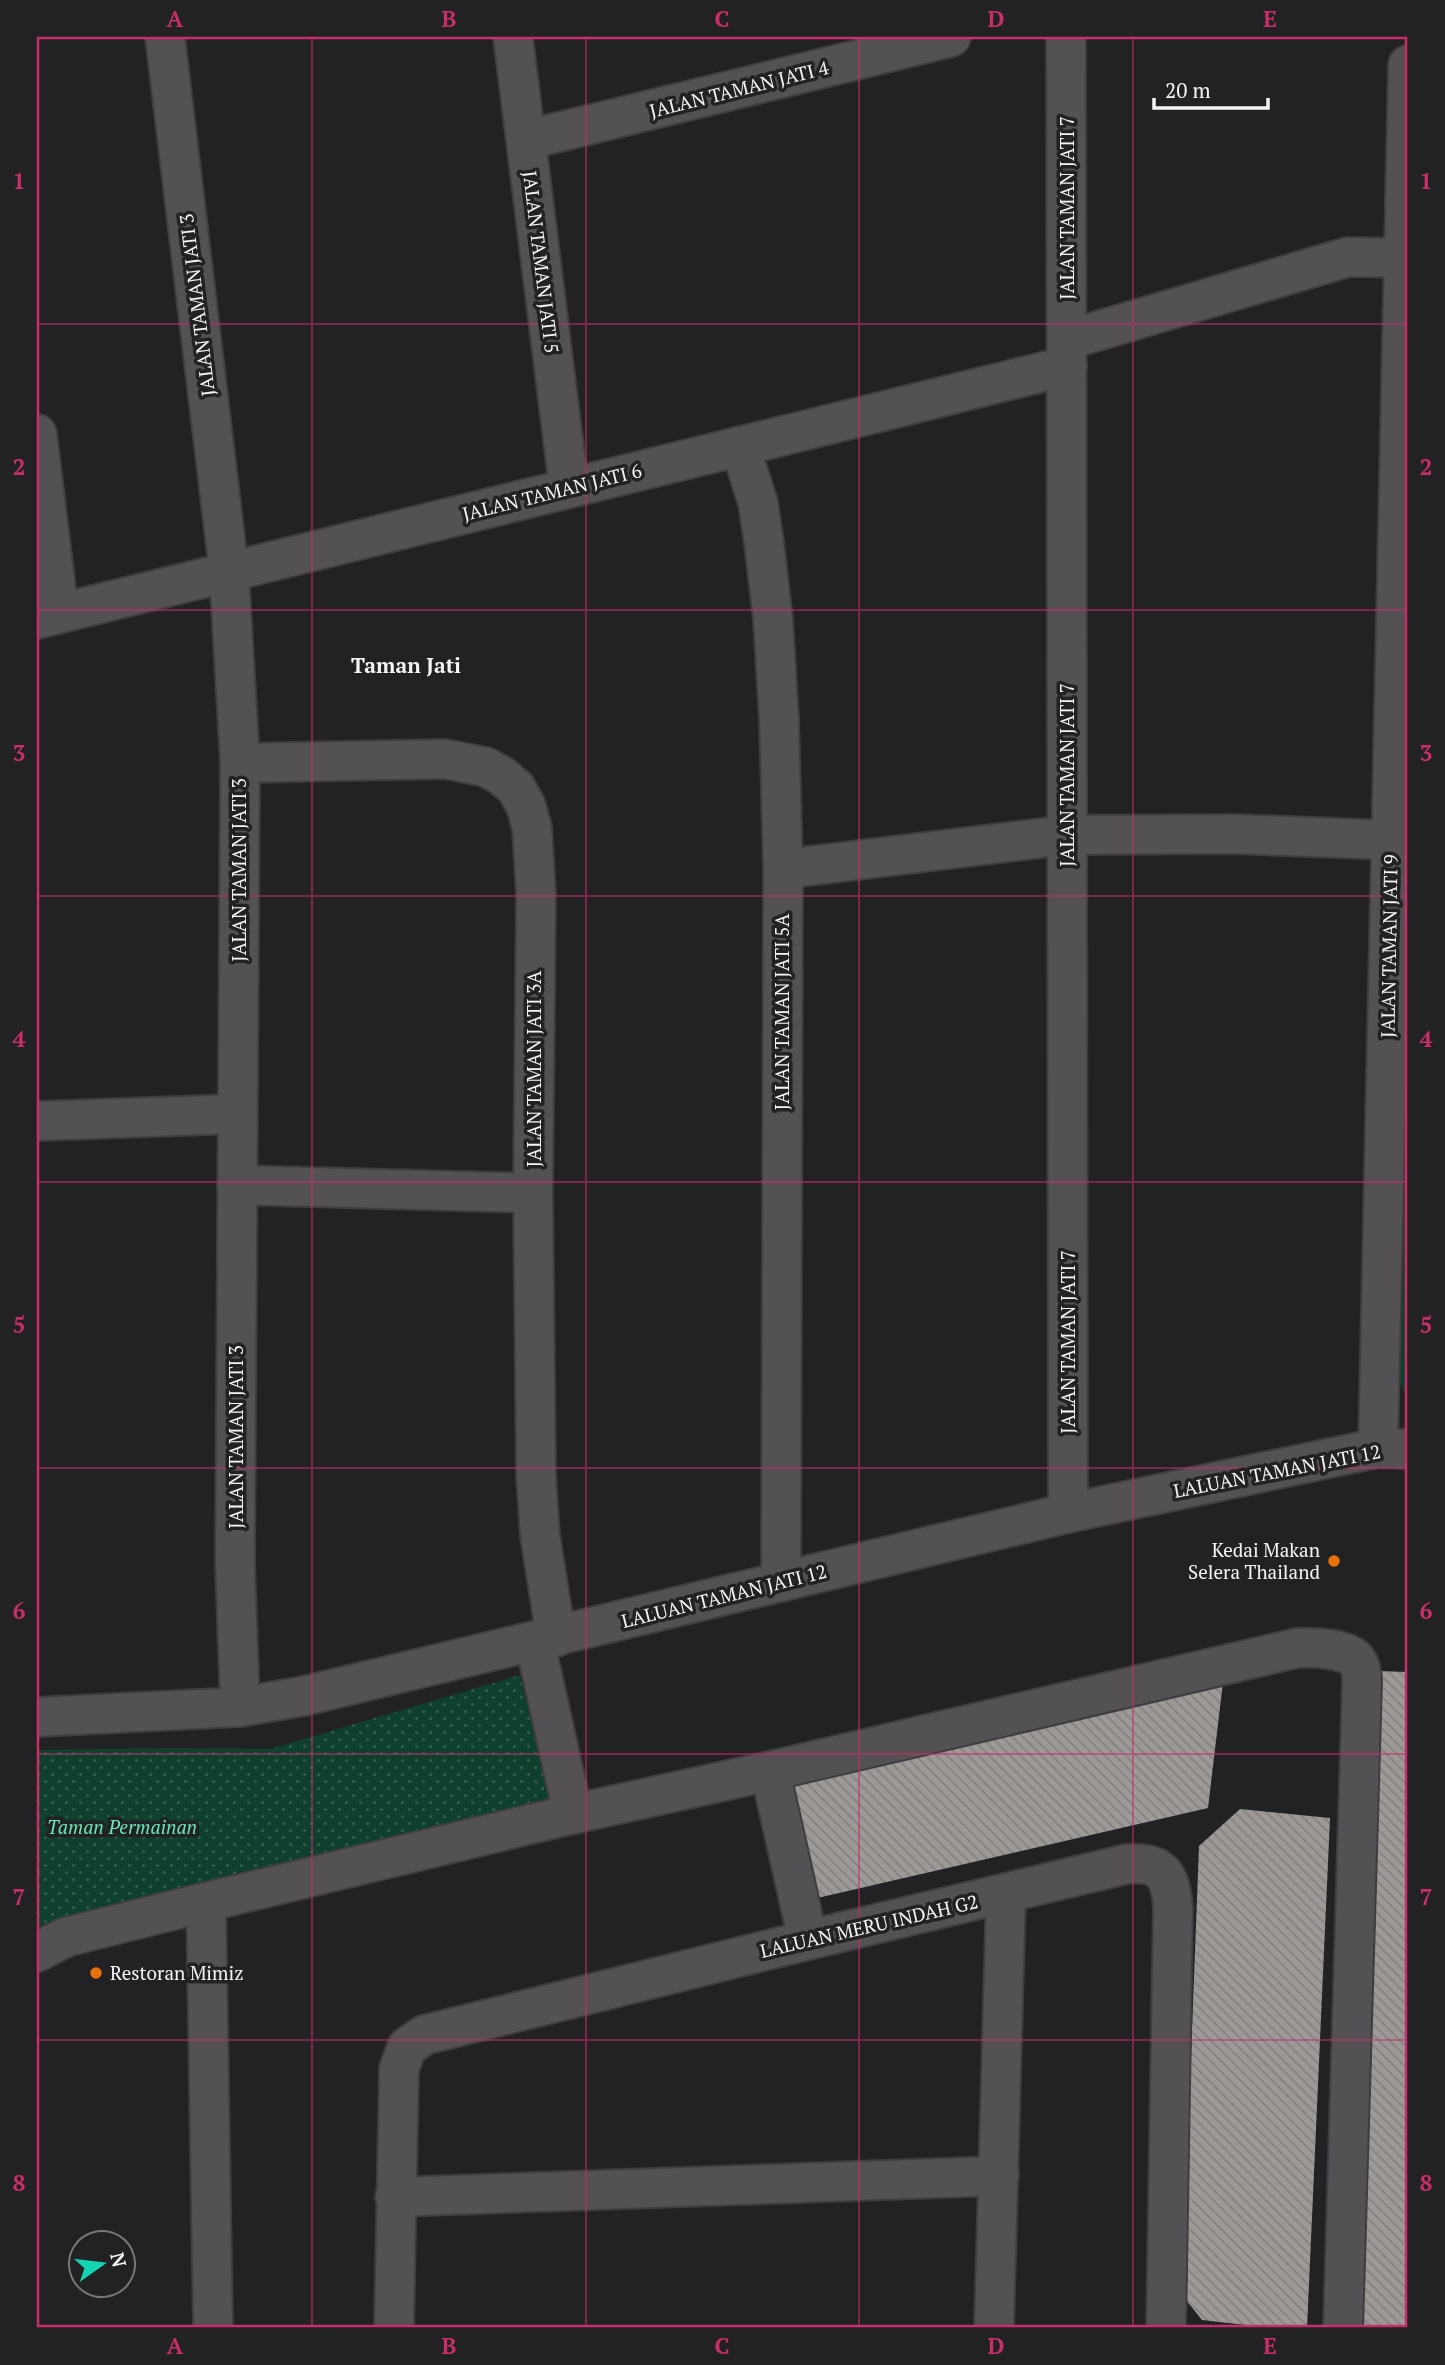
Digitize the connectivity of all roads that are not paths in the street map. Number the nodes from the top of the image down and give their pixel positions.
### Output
1 (165, 37) edge
2 (513, 37) edge
3 (951, 37) edge
4 (1066, 37) edge
5 (1408, 65) edge
6 (526, 140) junction
7 (1406, 258) edge
8 (1067, 353) junction
9 (37, 434) edge
10 (740, 446) junction
11 (569, 488) junction
12 (229, 571) junction
13 (48, 616) edge
14 (240, 763) junction
15 (1067, 835) junction
16 (1391, 840) junction
17 (783, 869) junction
18 (1398, 1026) edge
19 (237, 1115) junction
20 (37, 1121) edge
21 (237, 1185) junction
22 (533, 1193) junction
23 (1393, 1449) edge
24 (1068, 1513) junction
25 (781, 1582) junction
26 (545, 1640) junction
27 (240, 1707) junction
28 (37, 1717) edge
29 (770, 1772) junction
30 (573, 1814) junction
31 (1006, 1894) junction
32 (205, 1902) junction
33 (808, 1940) junction
34 (37, 1952) edge
35 (999, 2176) junction
36 (395, 2197) junction
37 (213, 2328) edge
38 (394, 2328) edge
39 (994, 2328) edge
40 (1166, 2328) edge
41 (1343, 2328) edge

1 - 12 street, JALAN TAMAN JATI 3
2 - 6 street, JALAN TAMAN JATI 5
3 - 6 street, JALAN TAMAN JATI 4
4 - 8 street, JALAN TAMAN JATI 7
5 - 7 street, JALAN TAMAN JATI 9
6 - 11 street, JALAN TAMAN JATI 5
7 - 8 street, JALAN TAMAN JATI 6
7 - 16 street, JALAN TAMAN JATI 9
8 - 10 street, JALAN TAMAN JATI 6
8 - 15 street, JALAN TAMAN JATI 7
9 - 13 street
10 - 11 street, JALAN TAMAN JATI 6
10 - 17 street, JALAN TAMAN JATI 5A
11 - 12 street, JALAN TAMAN JATI 6
12 - 13 street, JALAN TAMAN JATI 6
12 - 14 street, JALAN TAMAN JATI 3
14 - 19 street, JALAN TAMAN JATI 3
14 - 22 street, JALAN TAMAN JATI 3A
15 - 16 street
15 - 17 street
15 - 24 street, JALAN TAMAN JATI 7
16 - 18 street, JALAN TAMAN JATI 9
17 - 25 street, JALAN TAMAN JATI 5A
18 - 23 street, JALAN TAMAN JATI 9
19 - 20 street
19 - 21 street, JALAN TAMAN JATI 3
21 - 22 street
21 - 27 street, JALAN TAMAN JATI 3
22 - 26 street, JALAN TAMAN JATI 3A
23 - 24 street, LALUAN TAMAN JATI 12
24 - 25 street, LALUAN TAMAN JATI 12
25 - 26 street, LALUAN TAMAN JATI 12
26 - 27 street, LALUAN TAMAN JATI 12
26 - 30 street, JALAN TAMAN JATI 3A
27 - 28 street, LALUAN TAMAN JATI 12
29 - 30 street
29 - 33 street
29 - 41 street
30 - 32 street
31 - 33 street, LALUAN MERU INDAH G2
31 - 35 street
31 - 40 street, LALUAN MERU INDAH G2
32 - 34 street
32 - 37 street
33 - 36 street, LALUAN MERU INDAH G2
35 - 36 street
35 - 39 street
36 - 38 street, LALUAN MERU INDAH G2

